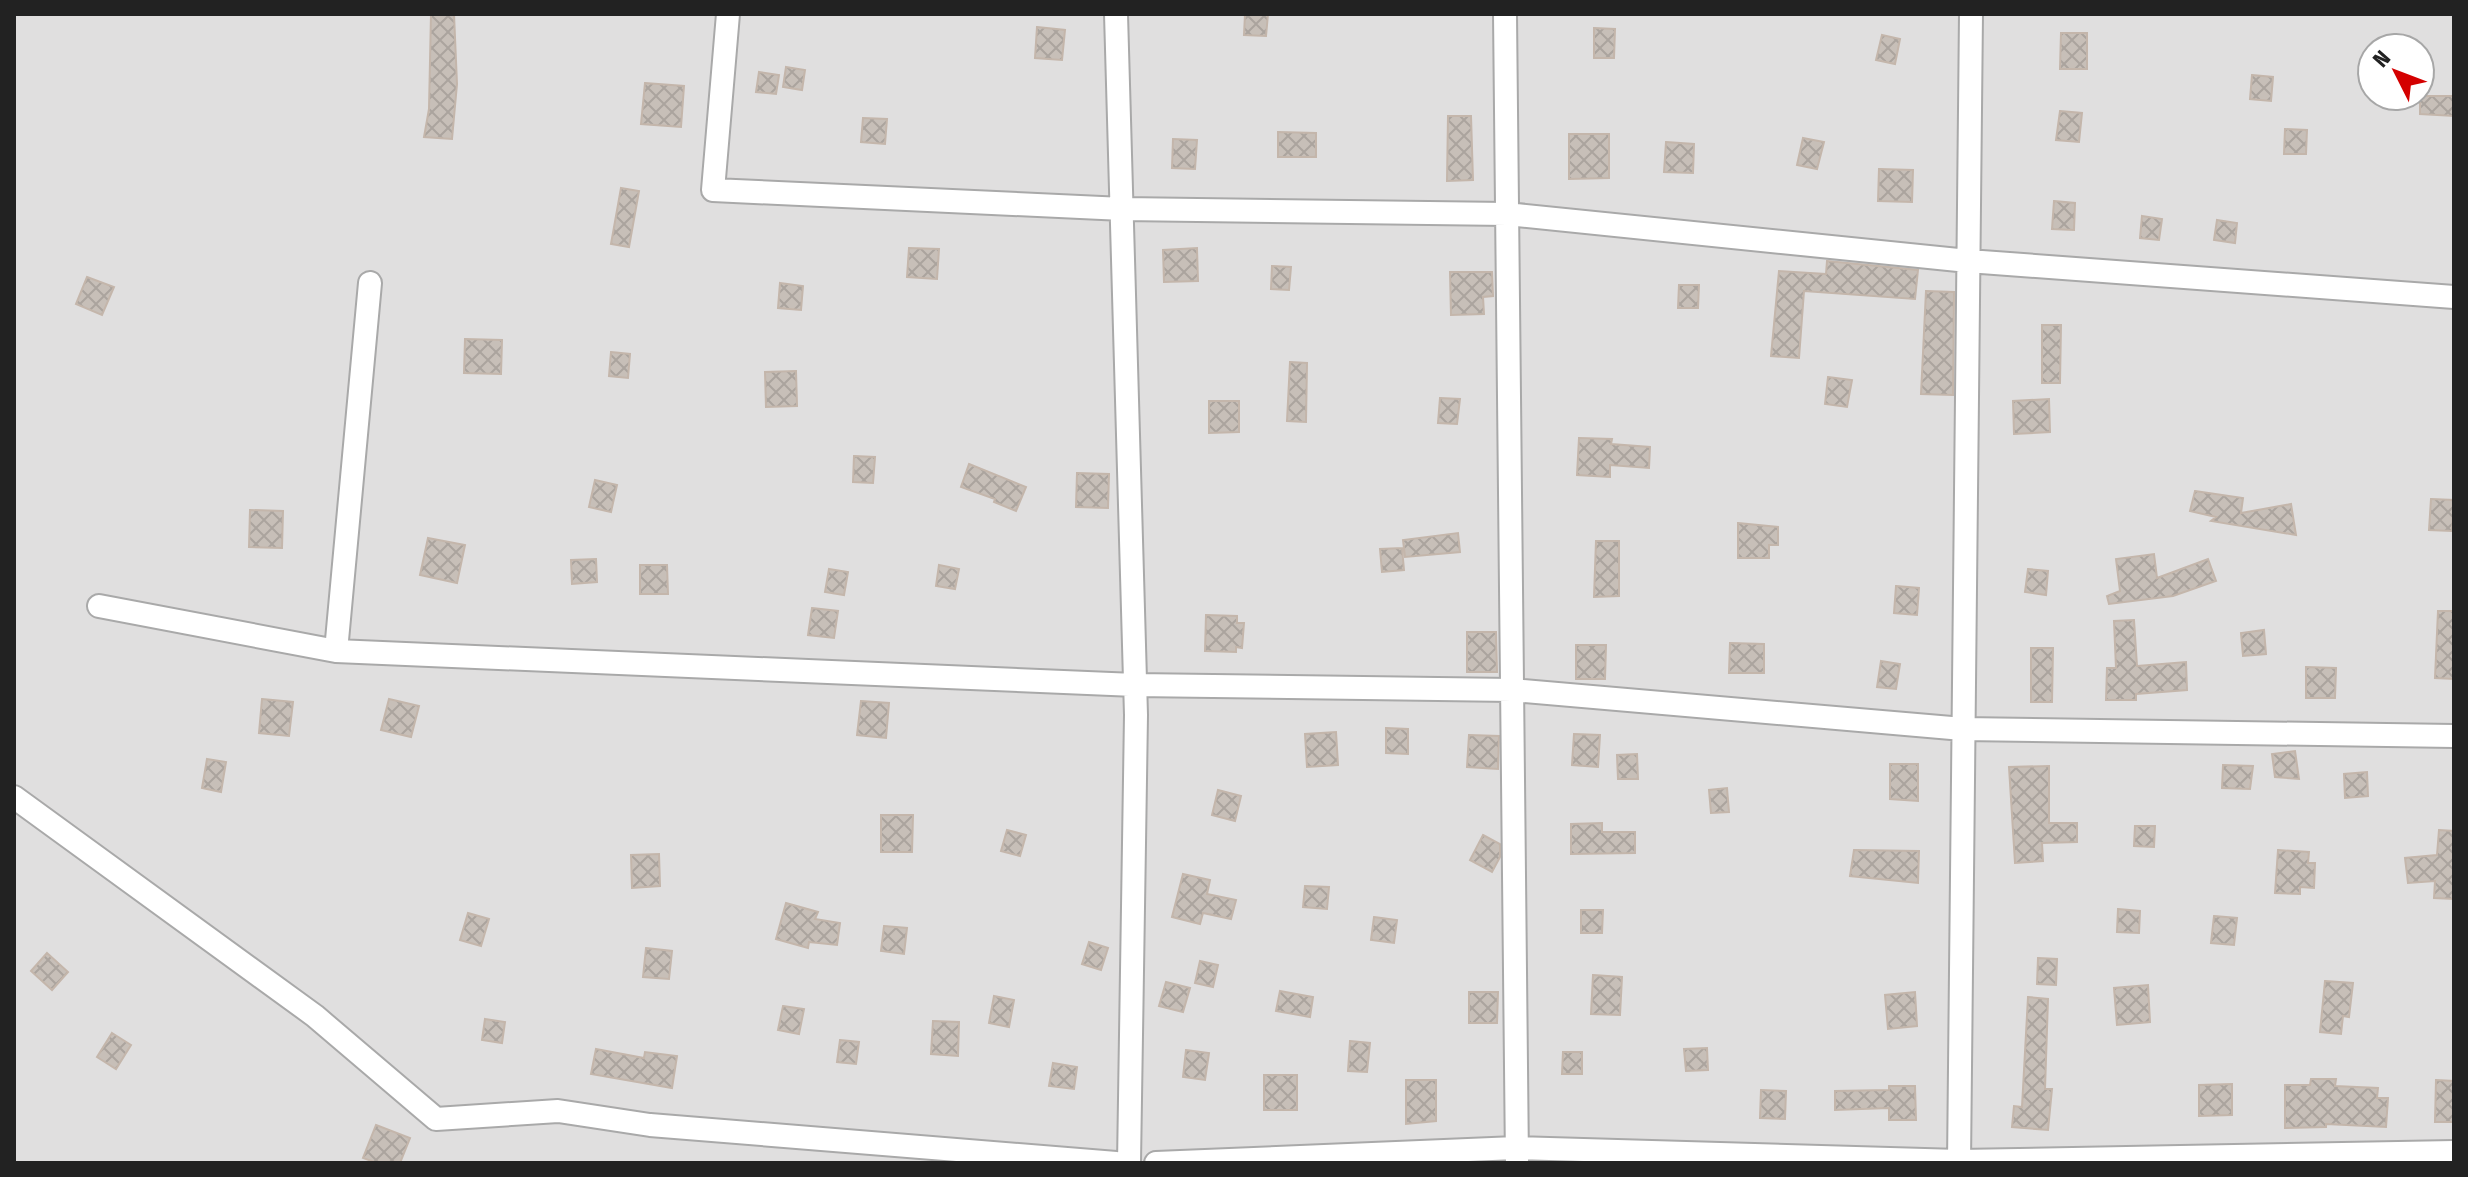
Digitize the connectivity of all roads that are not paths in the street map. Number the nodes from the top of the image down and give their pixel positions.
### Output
1 (728, 14) edge
2 (1116, 14) edge
3 (1505, 14) edge
4 (1971, 14) edge
5 (1123, 209) junction
6 (1507, 214) junction
7 (1968, 261) junction
8 (370, 283) dead end
9 (2454, 297) edge
10 (99, 606) dead end
11 (336, 651) junction
12 (1135, 685) junction
13 (1512, 690) junction
14 (1963, 729) junction
15 (2454, 736) edge
16 (14, 797) edge
17 (2454, 1152) edge
18 (1516, 1155) edge
19 (1959, 1162) edge
20 (1116, 1163) edge
21 (1129, 1163) edge
22 (1156, 1163) edge

1 - 5 street
2 - 5 street
3 - 6 street
4 - 7 street
5 - 6 street
5 - 12 street
6 - 7 street
6 - 13 street
7 - 9 street
7 - 14 street
8 - 11 street
10 - 11 street
11 - 12 street
12 - 13 street
12 - 21 street
13 - 14 street
13 - 18 street
14 - 15 street
14 - 19 street
16 - 20 street
17 - 19 street
18 - 19 street
18 - 22 street

